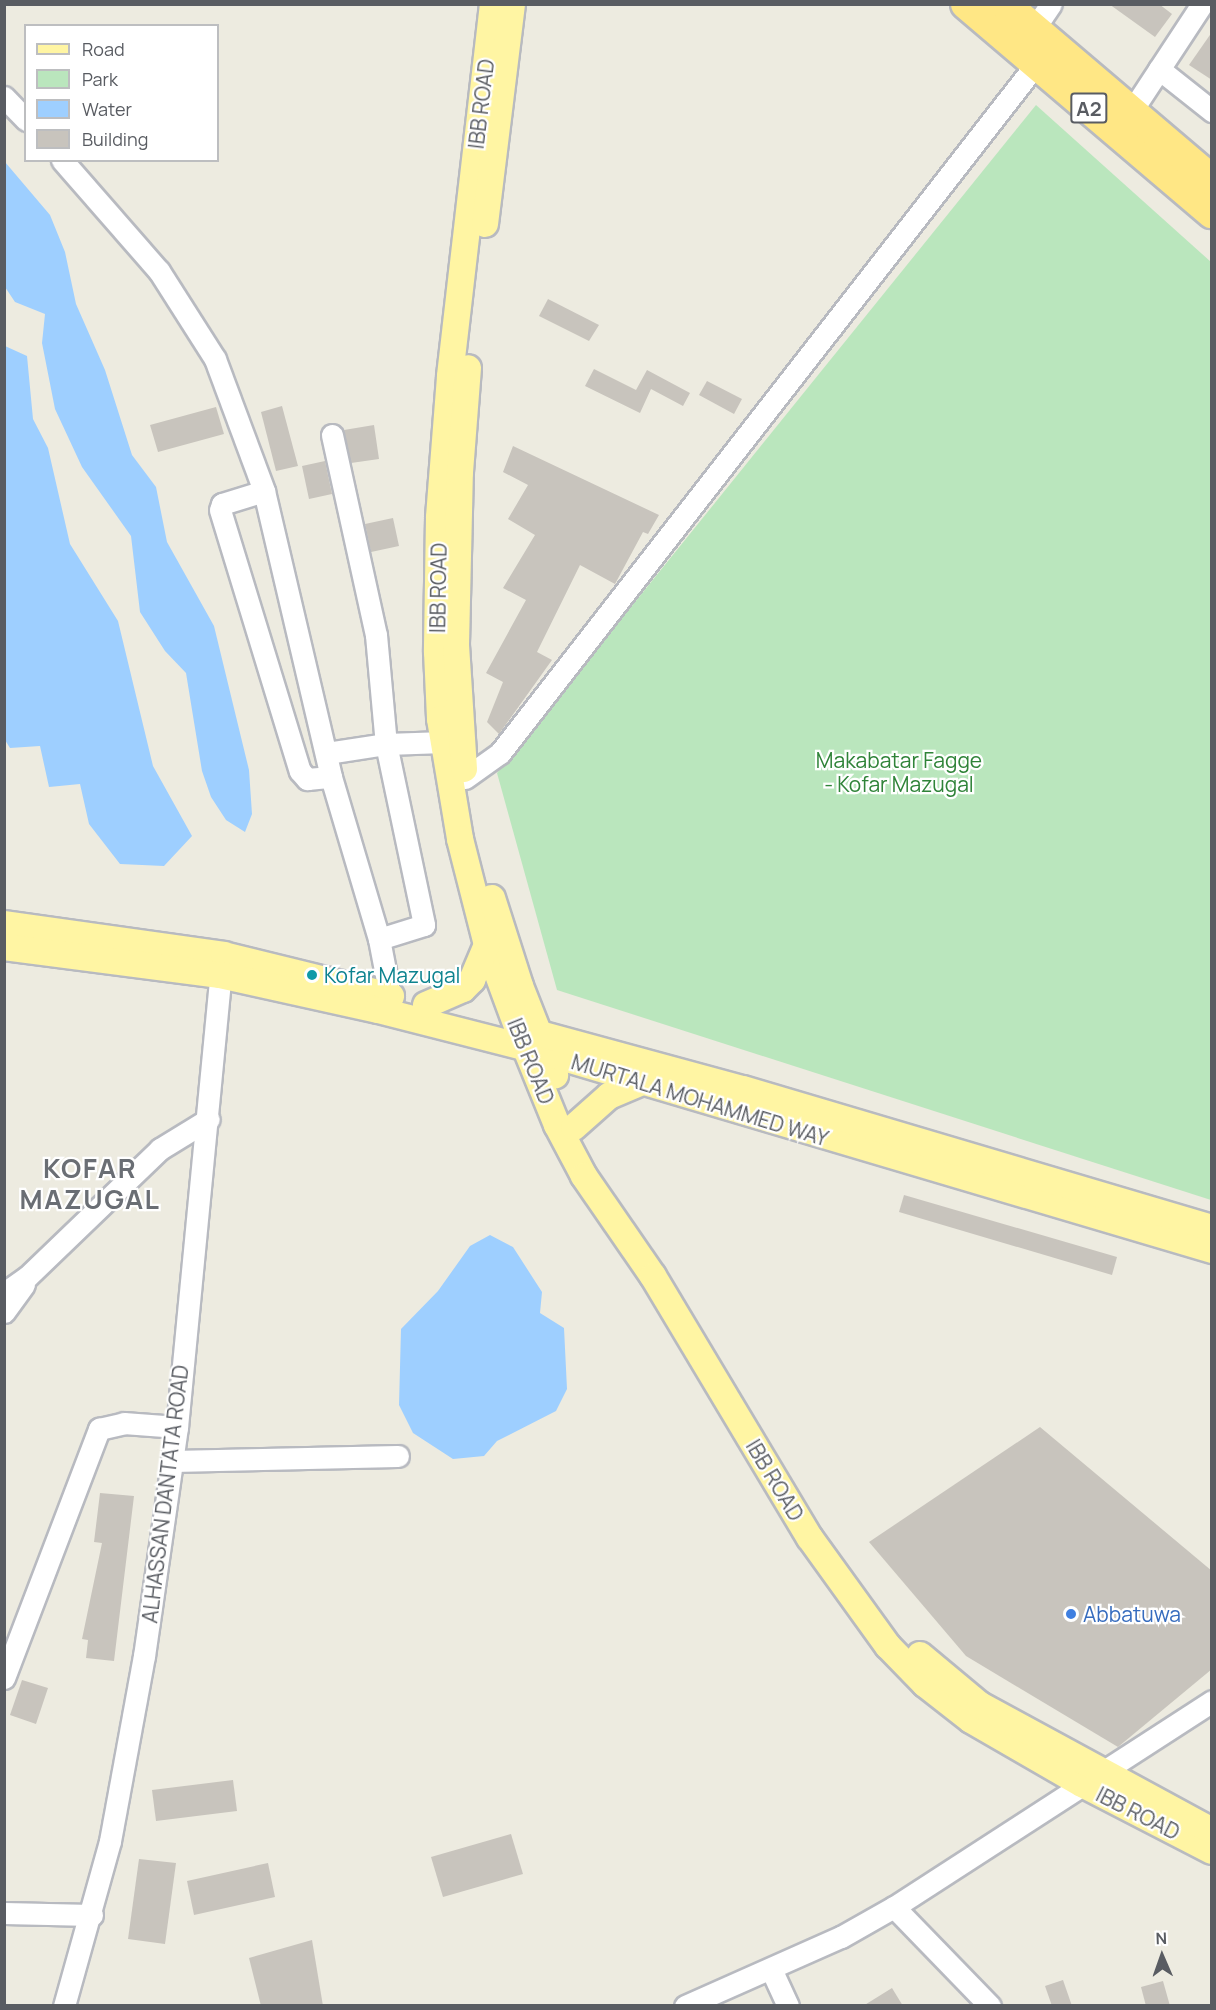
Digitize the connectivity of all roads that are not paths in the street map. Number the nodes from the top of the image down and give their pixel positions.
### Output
1 (493, 4) edge
2 (512, 4) edge
3 (966, 4) edge
4 (1005, 4) edge
5 (1051, 4) edge
6 (1202, 4) edge
7 (1034, 29) junction
8 (1036, 64) junction
9 (1159, 69) junction
10 (4, 97) edge
11 (1212, 111) edge
12 (1131, 112) junction
13 (24, 118) edge
14 (64, 162) edge
15 (1212, 180) edge
16 (1212, 213) edge
17 (332, 435) dead end
18 (264, 490) junction
19 (444, 742) junction
20 (386, 744) junction
21 (327, 753) junction
22 (331, 777) junction
23 (465, 778) junction
24 (4, 924) edge
25 (379, 939) junction
26 (487, 945) junction
27 (4, 947) edge
28 (221, 965) junction
29 (390, 996) junction
30 (426, 1005) junction
31 (533, 1041) junction
32 (640, 1083) junction
33 (208, 1119) junction
34 (574, 1127) junction
35 (1162, 1225) junction
36 (1212, 1228) edge
37 (1212, 1250) edge
38 (27, 1276) junction
39 (4, 1293) edge
40 (4, 1312) edge
41 (177, 1427) junction
42 (398, 1456) dead end
43 (172, 1461) junction
44 (5, 1676) edge
45 (1212, 1701) edge
46 (1091, 1777) junction
47 (1212, 1831) edge
48 (1212, 1851) edge
49 (894, 1907) junction
50 (4, 1913) edge
51 (92, 1916) junction
52 (771, 1969) junction
53 (735, 1995) edge
54 (64, 2006) edge
55 (685, 2006) edge
56 (788, 2006) edge
57 (990, 2006) edge

1 - 19 main road, IBB ROAD
2 - 23 main road, IBB ROAD
3 - 8 highway, A2
4 - 7 highway, A2
5 - 7 street
6 - 9 street
7 - 12 highway, A2
8 - 16 highway, A2
8 - 23 street
9 - 11 street
9 - 12 street
10 - 13 street
12 - 15 highway, A2
14 - 18 street
17 - 20 street
18 - 21 street
18 - 22 street
19 - 20 street
19 - 26 main road, IBB ROAD
20 - 21 street
20 - 25 street
21 - 22 street
22 - 25 street
23 - 31 main road, IBB ROAD
24 - 28 main road, MURTALA MOHAMMED WAY
25 - 29 street
26 - 30 main road
26 - 31 main road, IBB ROAD
27 - 28 main road, MURTALA MOHAMMED WAY
28 - 29 main road, MURTALA MOHAMMED WAY
28 - 31 main road, MURTALA MOHAMMED WAY
28 - 33 street, ALHASSAN DANTATA ROAD
29 - 30 main road, MURTALA MOHAMMED WAY
30 - 31 main road, MURTALA MOHAMMED WAY
31 - 32 main road, MURTALA MOHAMMED WAY
31 - 34 main road, IBB ROAD
31 - 35 main road, MURTALA MOHAMMED WAY
31 - 46 main road, IBB ROAD
32 - 34 main road
32 - 35 main road, MURTALA MOHAMMED WAY
33 - 38 street
33 - 41 street, ALHASSAN DANTATA ROAD
34 - 46 main road, IBB ROAD
35 - 36 main road, MURTALA MOHAMMED WAY
35 - 37 main road, MURTALA MOHAMMED WAY
38 - 39 street
38 - 40 street
41 - 43 street, ALHASSAN DANTATA ROAD
41 - 44 street
42 - 43 street
43 - 51 street, ALHASSAN DANTATA ROAD
45 - 46 street
46 - 47 main road, IBB ROAD
46 - 48 main road, IBB ROAD
46 - 49 street
49 - 52 street
49 - 57 street
50 - 51 street
51 - 54 street, ALHASSAN DANTATA ROAD
52 - 53 street
52 - 56 street
53 - 55 street

